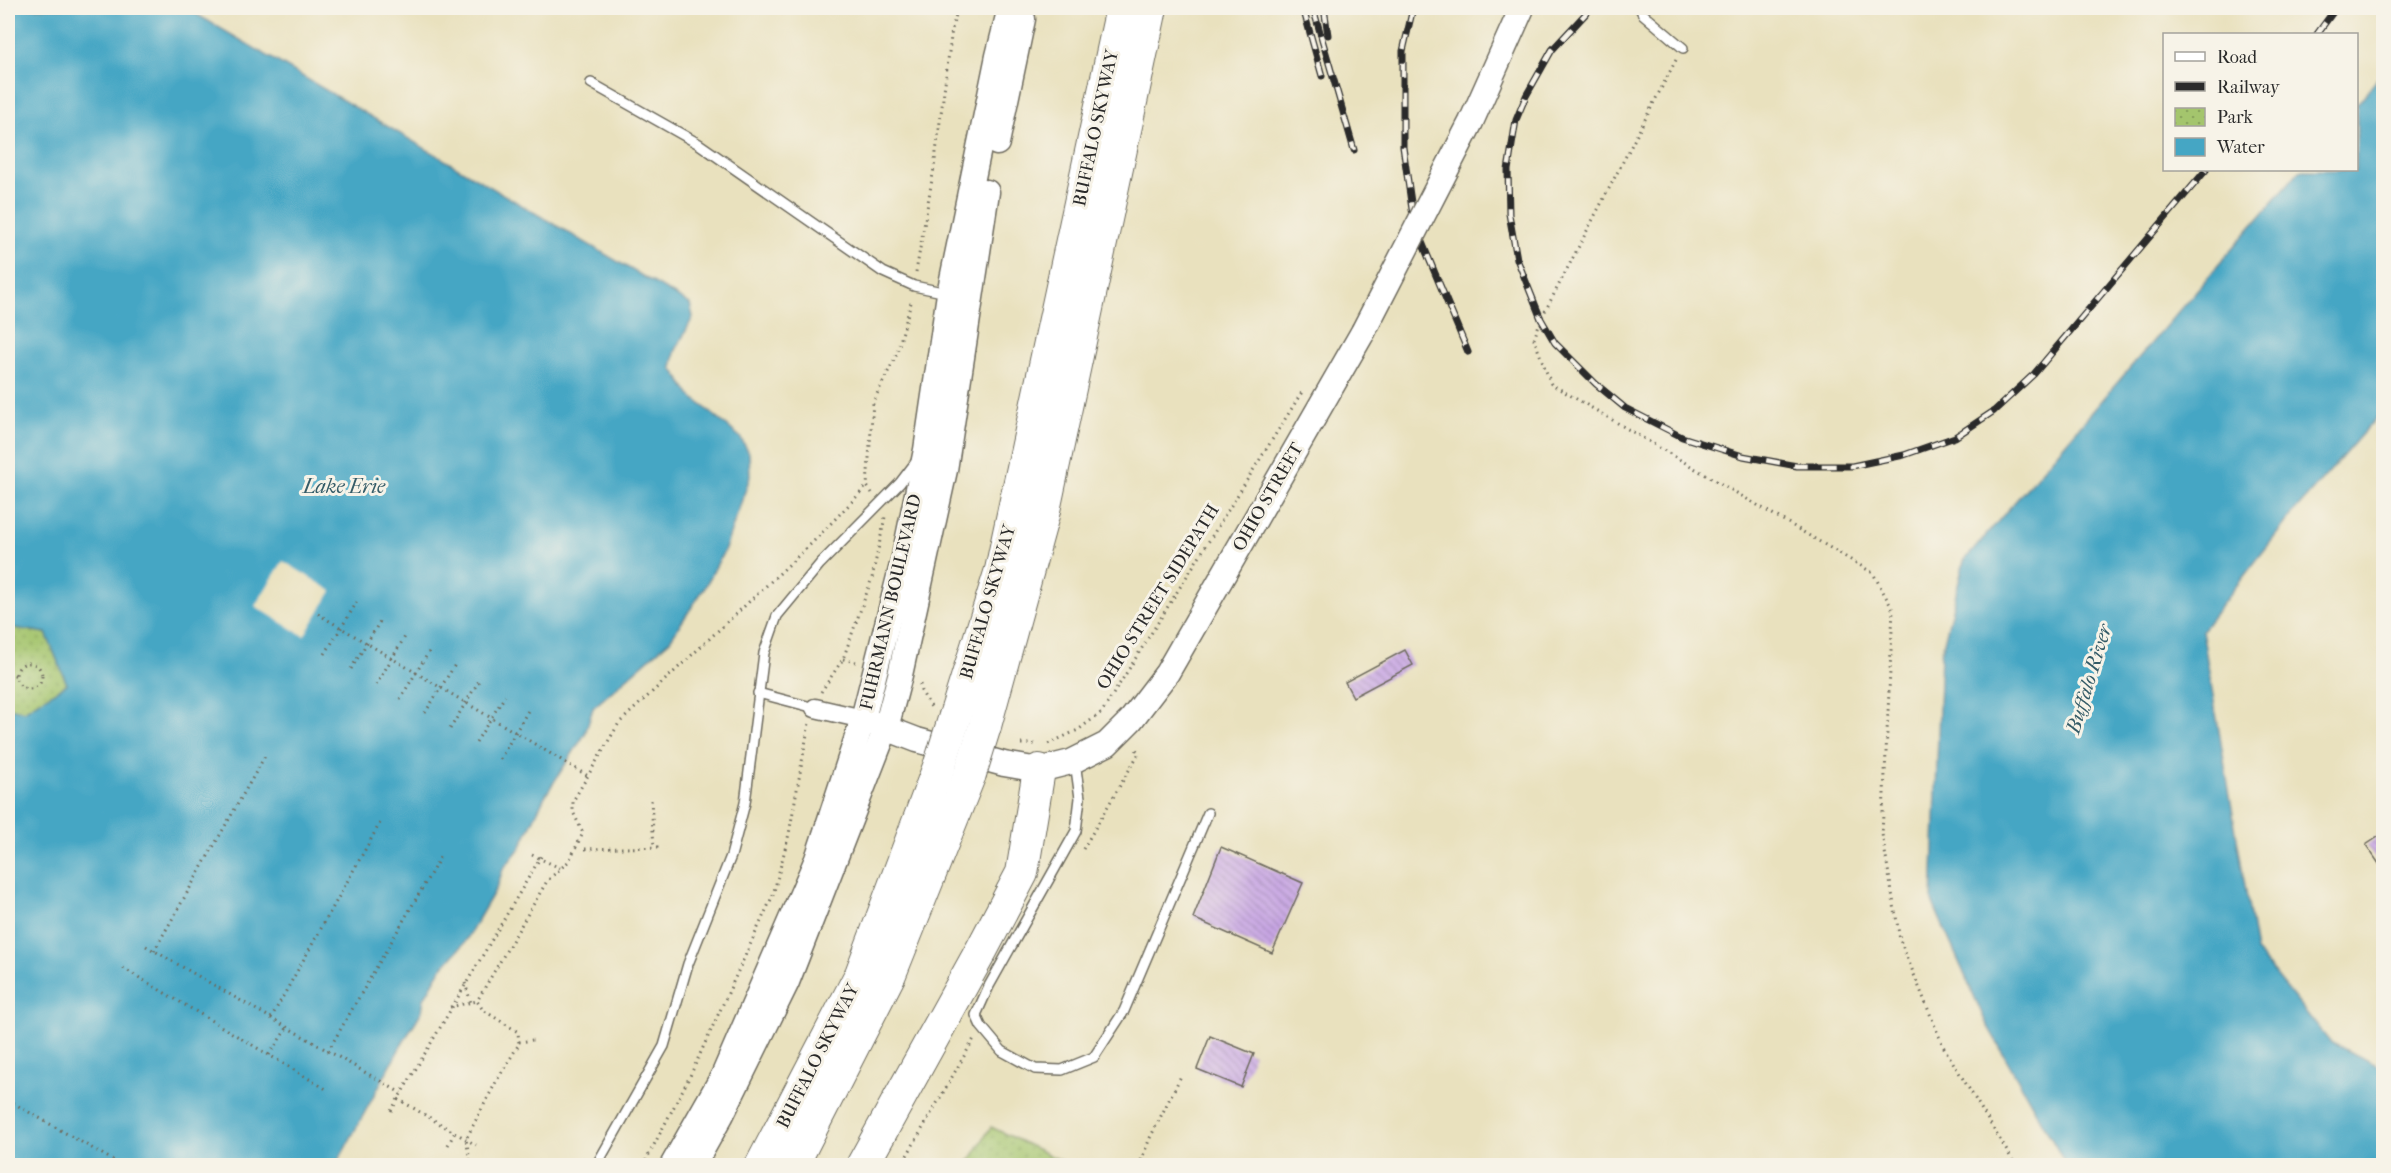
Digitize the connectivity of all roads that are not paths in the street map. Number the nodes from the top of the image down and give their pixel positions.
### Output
1 (1010, 8) edge
2 (1026, 8) edge
3 (1522, 8) edge
4 (1640, 8) edge
5 (1141, 11) edge
6 (1683, 48) road end
7 (591, 83) dead end
8 (960, 296) junction
9 (928, 441) junction
10 (758, 693) junction
11 (818, 700) joint
12 (863, 719) junction
13 (886, 728) junction
14 (1041, 753) junction
15 (1075, 760) junction
16 (1208, 813) dead end
17 (596, 1166) edge
18 (672, 1166) edge
19 (693, 1166) edge
20 (761, 1166) edge
21 (792, 1166) edge
22 (862, 1166) edge

1 - 8 street, FUHRMANN BOULEVARD
2 - 8 street, FUHRMANN BOULEVARD
3 - 15 street, OHIO STREET, bridge
4 - 6 lane
5 - 20 highway, BUFFALO SKYWAY, bridge
5 - 21 highway, BUFFALO SKYWAY, bridge
7 - 8 lane
8 - 9 street, FUHRMANN BOULEVARD
8 - 13 street, FUHRMANN BOULEVARD
9 - 10 lane
9 - 12 street, FUHRMANN BOULEVARD
10 - 11 lane
10 - 17 lane
11 - 12 street
12 - 13 street, OHIO STREET
12 - 18 street, FUHRMANN BOULEVARD
13 - 14 street, OHIO STREET
13 - 19 street, FUHRMANN BOULEVARD
14 - 15 street, OHIO STREET
14 - 22 highway
15 - 16 lane

